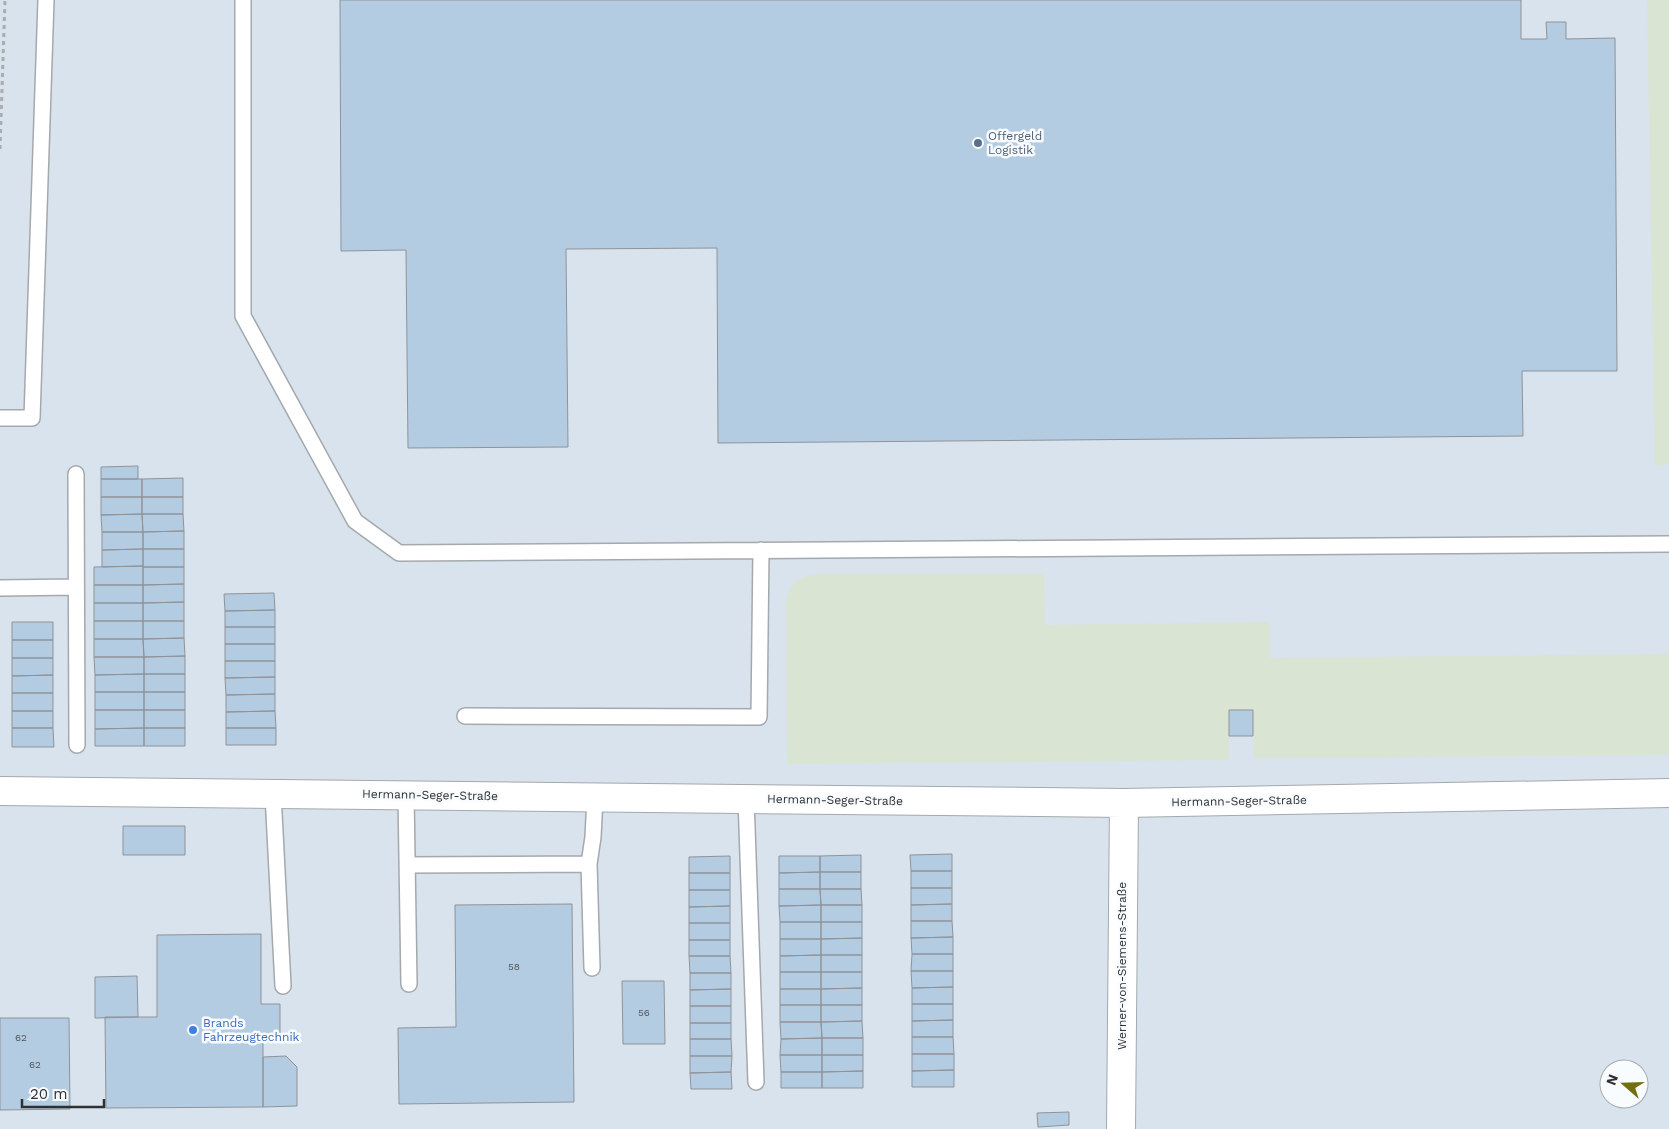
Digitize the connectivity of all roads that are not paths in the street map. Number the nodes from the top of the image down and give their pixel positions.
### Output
1 (46, 0) edge
2 (244, 0) edge
3 (0, 418) edge
4 (76, 474) dead end
5 (1669, 544) edge
6 (761, 550) junction
7 (76, 587) junction
8 (0, 588) edge
9 (465, 716) dead end
10 (76, 745) dead end
11 (0, 791) edge
12 (1669, 793) edge
13 (273, 794) junction
14 (406, 795) junction
15 (595, 797) junction
16 (746, 799) junction
17 (1124, 803) junction
18 (588, 864) junction
19 (407, 865) junction
20 (592, 968) dead end
21 (409, 984) dead end
22 (282, 986) dead end
23 (756, 1082) dead end
24 (1121, 1129) edge

1 - 3 lane
2 - 6 lane
4 - 7 lane
5 - 6 lane
6 - 9 lane
7 - 8 lane
7 - 10 lane
11 - 13 street, Hermann-Seger-Straße
12 - 17 street, Hermann-Seger-Straße
13 - 14 street, Hermann-Seger-Straße
13 - 22 lane
14 - 15 street, Hermann-Seger-Straße
14 - 19 lane
15 - 16 street, Hermann-Seger-Straße
15 - 18 lane
16 - 17 street, Hermann-Seger-Straße
16 - 23 lane
17 - 24 street, Werner-von-Siemens-Straße
18 - 19 lane
18 - 20 lane
19 - 21 lane

